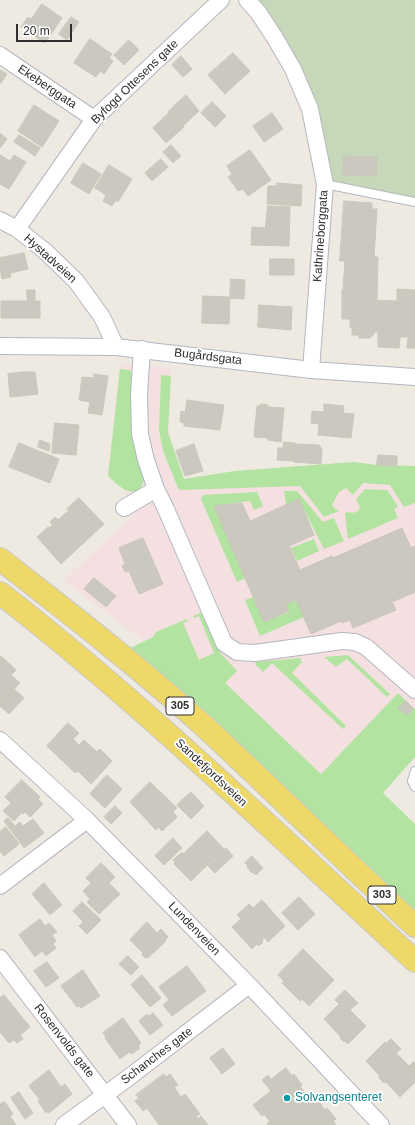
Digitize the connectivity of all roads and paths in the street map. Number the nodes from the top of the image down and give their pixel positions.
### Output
1 (221, 0) edge
2 (247, 0) edge
3 (0, 55) edge
4 (94, 119) junction
5 (325, 184) junction
6 (415, 202) edge
7 (0, 220) edge
8 (17, 230) junction
9 (0, 346) edge
10 (116, 347) junction
11 (142, 349) junction
12 (311, 370) junction
13 (415, 377) edge
14 (156, 489) junction
15 (124, 508) dead end
16 (0, 559) edge
17 (0, 593) edge
18 (415, 690) edge
19 (0, 740) edge
20 (415, 771) edge
21 (415, 787) edge
22 (87, 820) junction
23 (349, 865) joint
24 (0, 886) edge
25 (415, 926) edge
26 (0, 958) edge
27 (415, 961) edge
28 (249, 985) junction
29 (106, 1095) junction
30 (64, 1125) edge
31 (128, 1125) edge
32 (381, 1125) edge

1 - 4 street, Byfogd Ottesens gate
2 - 5 street, Kathrineborggata
3 - 4 street, Ekeberggata
4 - 8 street, Byfogd Ottesens gate
5 - 6 lane
5 - 12 street, Kathrineborggata
7 - 8 street, Hystadveien
8 - 10 street, Hystadveien
9 - 10 street, Bugårdsgata
10 - 11 street, Bugårdsgata
11 - 12 street, Bugårdsgata
11 - 14 street
12 - 13 street, Bugårdsgata
14 - 15 street
14 - 18 street
16 - 23 main road, 305
17 - 27 main road, Sandefjordsveien / 305
19 - 22 street, Lundenveien
20 - 21 lane
22 - 24 street
22 - 28 street, Lundenveien
23 - 25 main road, 303
26 - 29 street, Rosenvolds gate
28 - 29 street, Schanches gate
28 - 32 street, Lundenveien
29 - 30 street, Schanches gate
29 - 31 street, Rosenvolds gate

